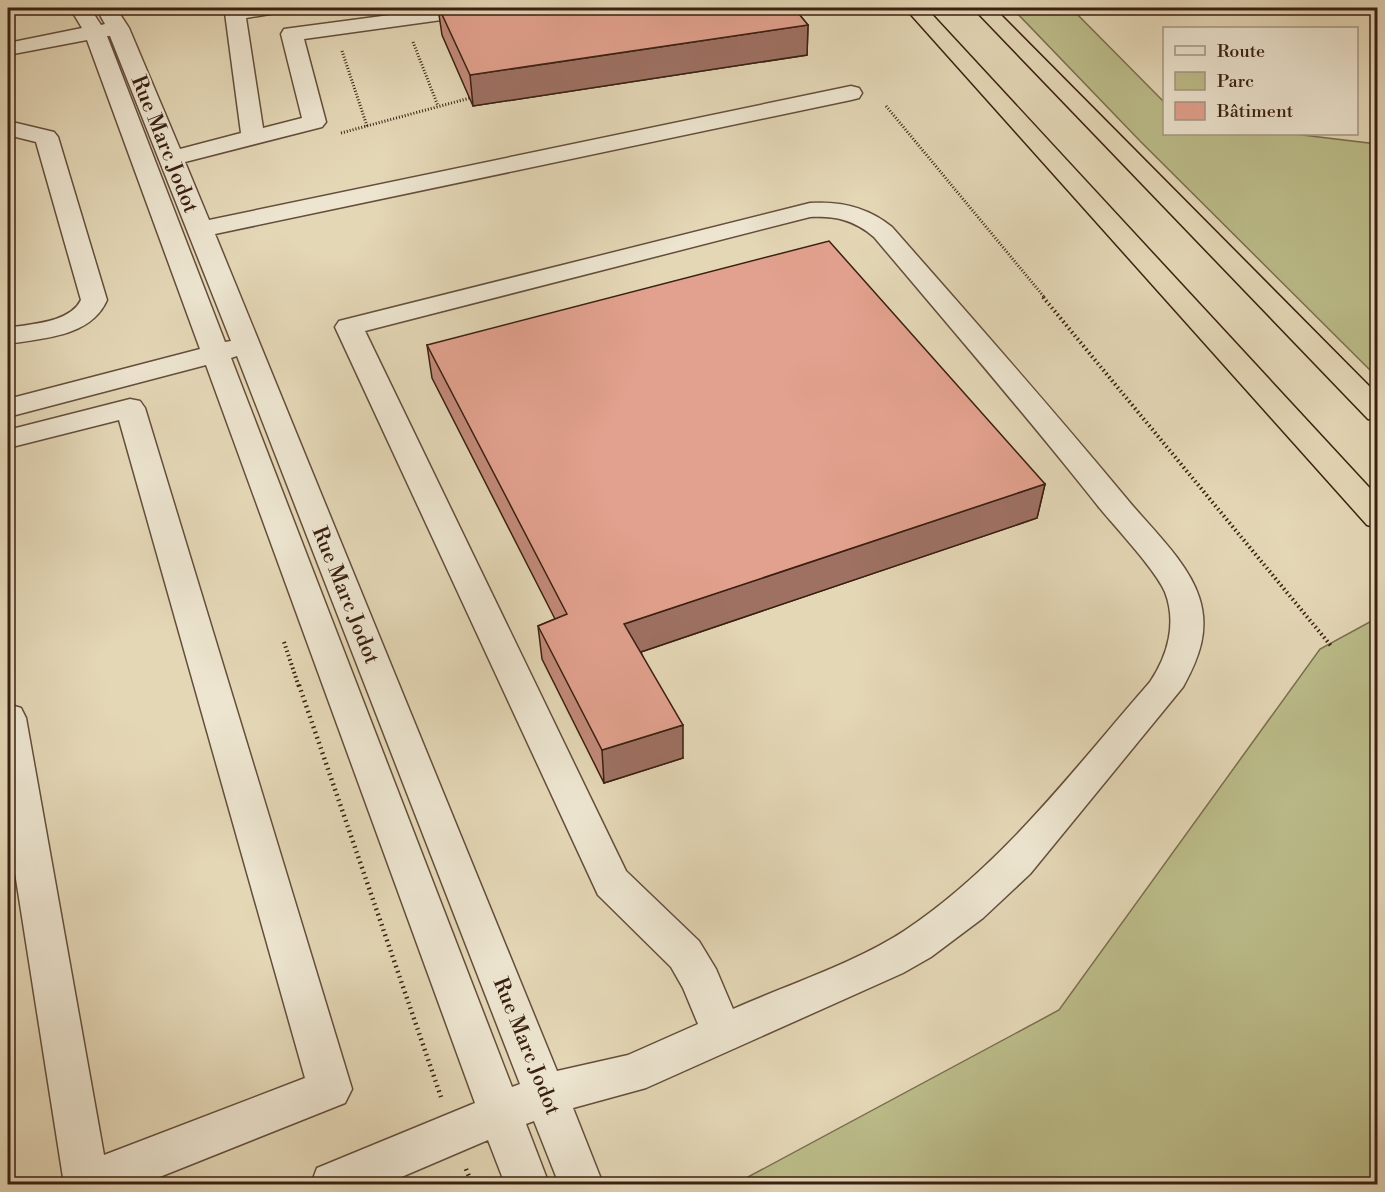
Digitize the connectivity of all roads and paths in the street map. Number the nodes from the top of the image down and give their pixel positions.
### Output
1 (14, 8) edge
2 (275, 8) edge
3 (454, 8) edge
4 (915, 8) edge
5 (983, 8) edge
6 (8, 9) edge
7 (100, 19) edge
8 (405, 19) junction
9 (334, 28) junction
10 (8, 49) edge
11 (851, 93) dead end
12 (438, 106) dead end
13 (886, 106) dead end
14 (367, 126) dead end
15 (8, 129) edge
16 (254, 138) junction
17 (171, 158) junction
18 (200, 230) junction
19 (8, 336) edge
20 (249, 352) junction
21 (218, 360) junction
22 (8, 408) edge
23 (1377, 412) edge
24 (48, 429) junction
25 (8, 439) edge
26 (1377, 517) edge
27 (1332, 646) dead end
28 (8, 718) edge
29 (723, 1033) junction
30 (546, 1094) junction
31 (500, 1114) junction
32 (87, 1185) edge
33 (333, 1185) edge
34 (527, 1185) edge
35 (581, 1185) edge

1 - 6 street
2 - 16 street
3 - 8 street
4 - 26 highway
5 - 23 highway
7 - 10 street
7 - 17 street, Rue Marc Jodot
7 - 21 street, Rue Marc Jodot
8 - 9 street
8 - 12 path
9 - 14 path
9 - 16 street
11 - 18 street
13 - 27 path
15 - 19 street
16 - 17 street
17 - 18 street, Rue Marc Jodot
18 - 20 street, Rue Marc Jodot
20 - 21 street
20 - 30 street, Rue Marc Jodot
21 - 22 street
21 - 24 street
21 - 31 street, Rue Marc Jodot
24 - 25 street
24 - 32 street
28 - 32 street
29 - 29 street
29 - 30 street
30 - 31 street
30 - 35 street, Rue Marc Jodot
31 - 33 street
31 - 34 street, Rue Marc Jodot

